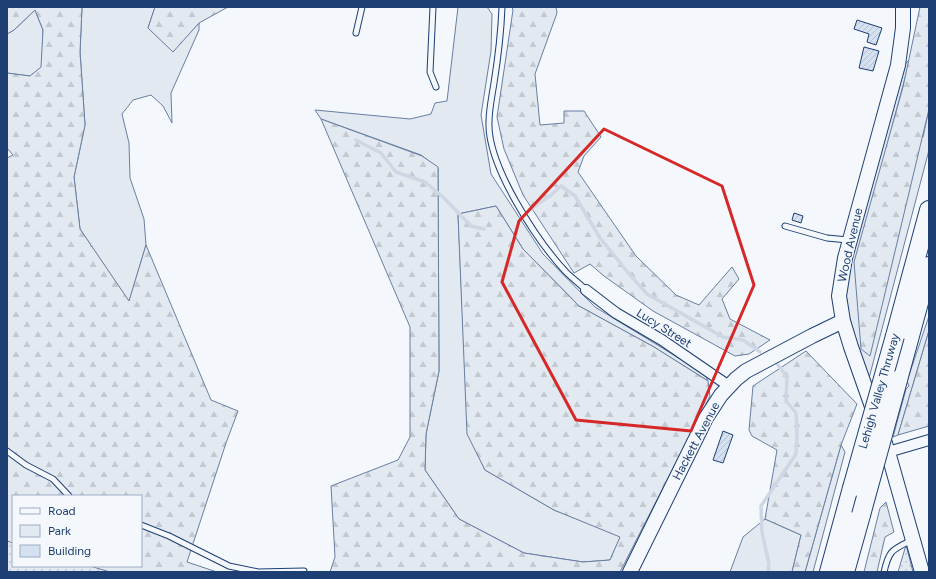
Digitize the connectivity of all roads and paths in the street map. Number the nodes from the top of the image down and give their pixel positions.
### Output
1 (362, 7) edge
2 (433, 7) edge
3 (502, 7) edge
4 (903, 7) edge
5 (356, 34) dead end
6 (436, 87) dead end
7 (929, 210) edge
8 (785, 226) dead end
9 (850, 240) junction
10 (929, 266) edge
11 (586, 290) joint
12 (843, 321) junction
13 (729, 386) junction
14 (929, 440) edge
15 (7, 451) edge
16 (888, 452) junction
17 (68, 495) edge
18 (142, 525) edge
19 (912, 539) junction
20 (304, 571) dead end
21 (630, 572) edge
22 (829, 572) edge
23 (845, 572) edge
24 (884, 572) edge
25 (922, 572) edge

1 - 5 lane
2 - 6 lane
3 - 11 lane
4 - 9 main road, Wood Avenue
7 - 22 highway, Lehigh Valley Thruway, bridge
8 - 9 lane
9 - 12 main road, Wood Avenue
10 - 23 highway, Lehigh Valley Thruway, bridge
11 - 13 street, Lucy Street
12 - 13 main road, Hackett Avenue
12 - 16 main road, Wood Avenue
13 - 21 main road, Hackett Avenue
14 - 16 street
15 - 17 lane
16 - 19 main road, Wood Avenue
18 - 20 lane
19 - 24 lane
19 - 25 main road, Wood Avenue

